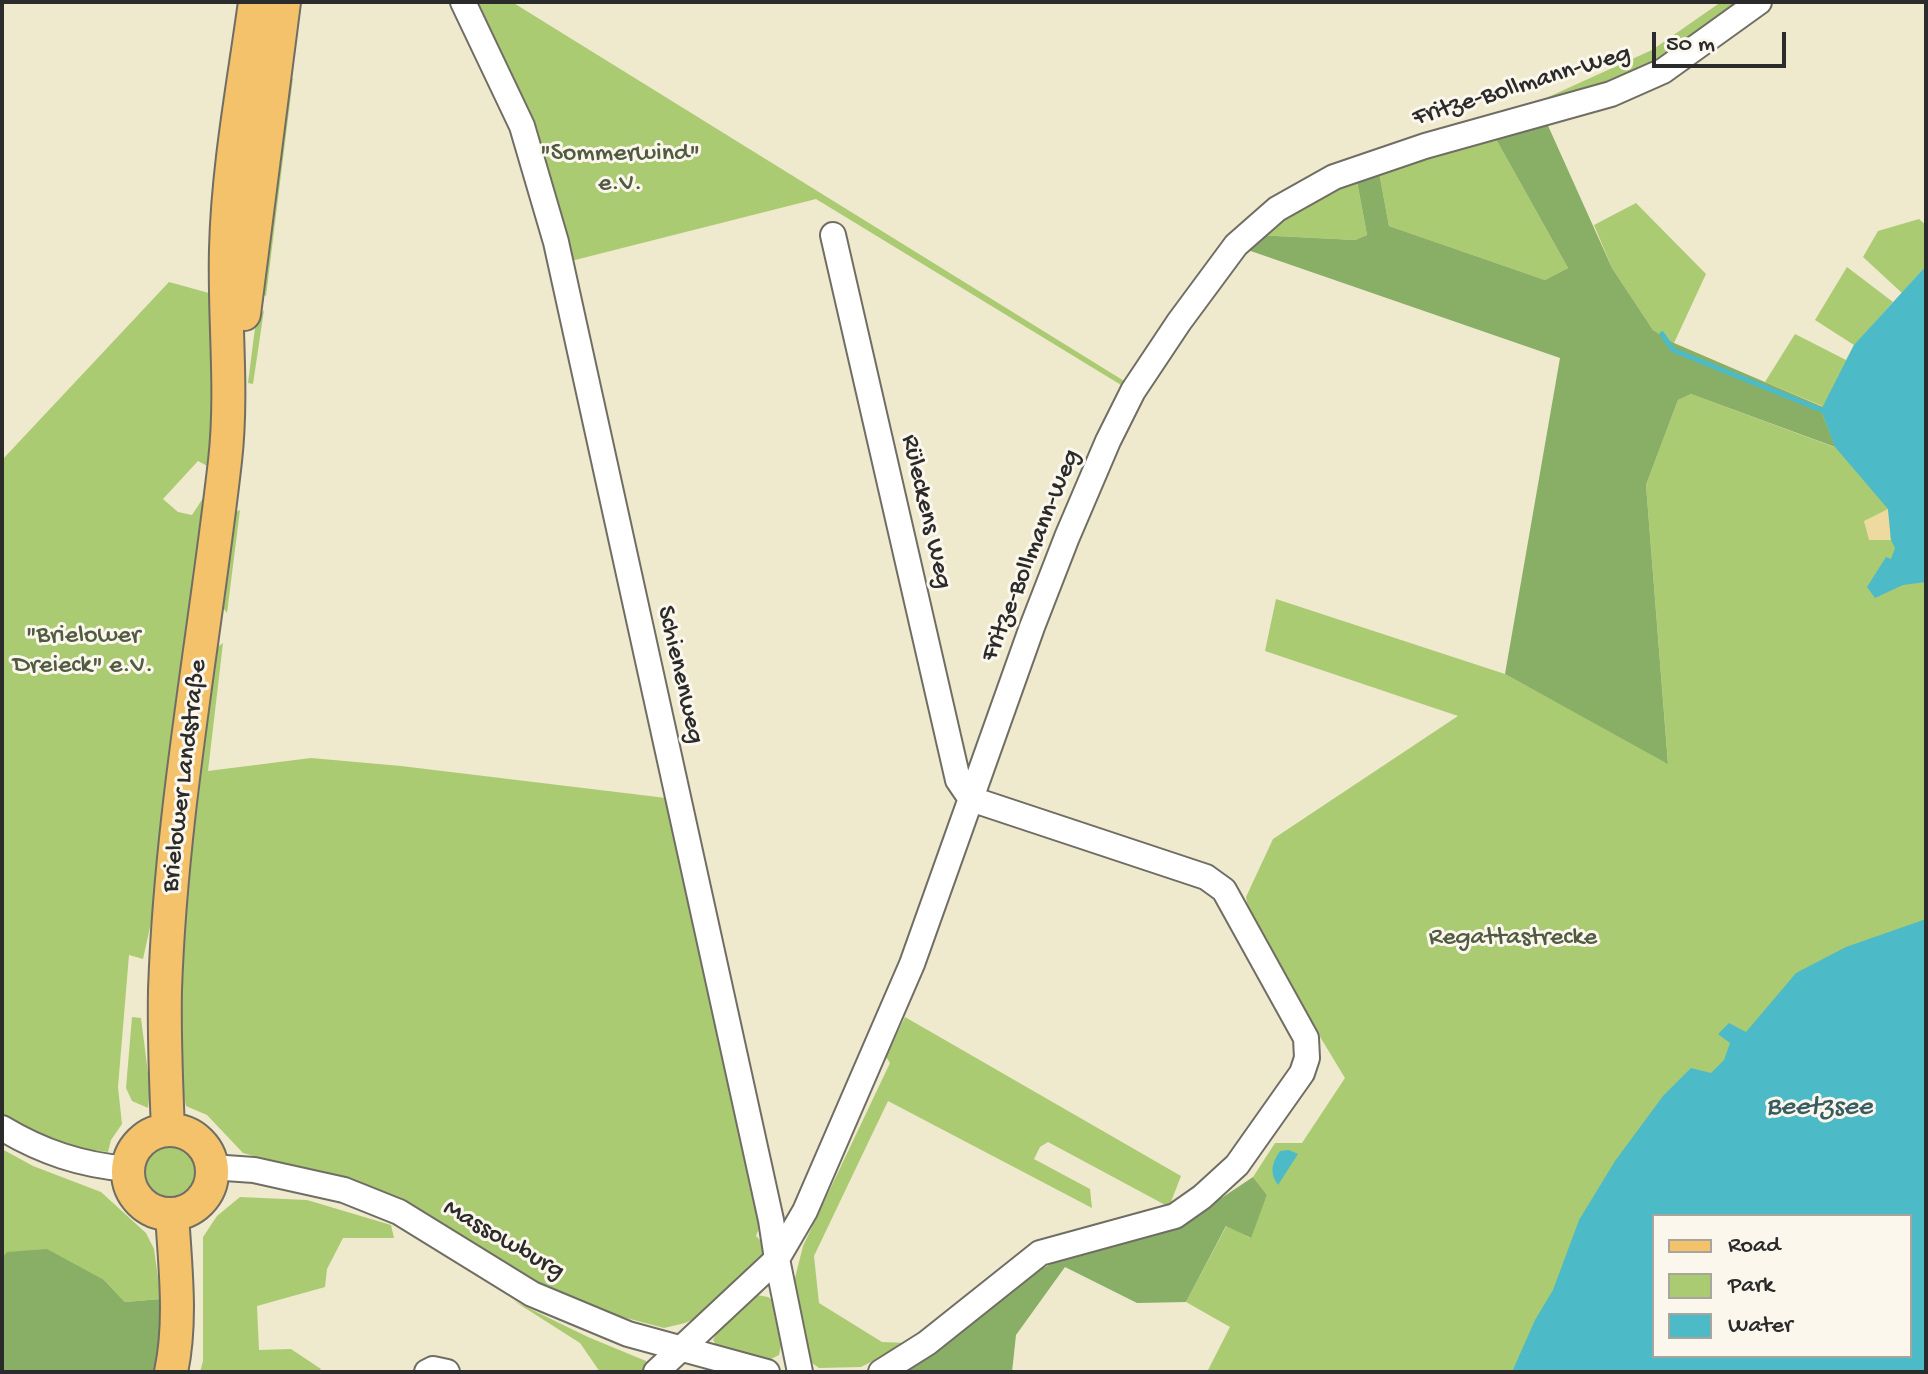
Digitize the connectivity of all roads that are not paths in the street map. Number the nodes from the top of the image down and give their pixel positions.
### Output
1 (463, 2) edge
2 (1748, 2) edge
3 (1759, 2) edge
4 (272, 3) edge
5 (1725, 24) junction
6 (833, 235) dead end
7 (971, 799) junction
8 (2, 1128) edge
9 (168, 1130) junction
10 (211, 1167) junction
11 (128, 1169) junction
12 (172, 1214) junction
13 (777, 1259) junction
14 (679, 1348) junction
15 (171, 1372) edge
16 (427, 1372) edge
17 (447, 1372) edge
18 (656, 1372) edge
19 (767, 1372) edge
20 (800, 1372) edge
21 (881, 1372) edge

1 - 13 street, Schienenweg
2 - 5 street, Fritze-Bollmann-Weg
3 - 5 street, Fritze-Bollmann-Weg
4 - 9 main road, Brielower Landstraße
5 - 7 street, Fritze-Bollmann-Weg
6 - 7 street, Rüleckens Weg
7 - 13 street, Fritze-Bollmann-Weg
7 - 21 street
8 - 11 street
9 - 10 main road
9 - 11 main road
10 - 12 main road
10 - 14 street, Massowburg
11 - 12 main road
12 - 15 main road
13 - 14 street, Fritze-Bollmann-Weg
13 - 20 street, Schienenweg
14 - 18 street, Fritze-Bollmann-Weg
14 - 19 street, Massowburg
16 - 17 street

